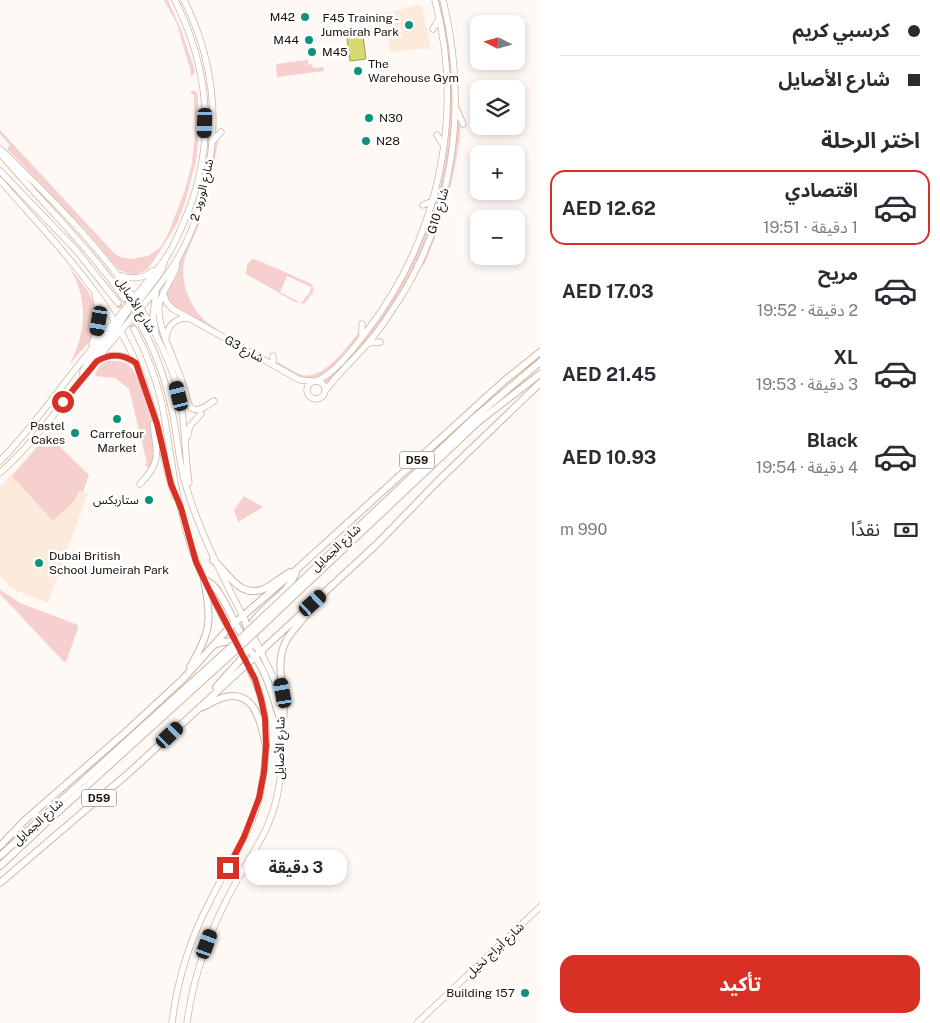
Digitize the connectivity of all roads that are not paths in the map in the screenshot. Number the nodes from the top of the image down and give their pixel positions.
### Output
1 (175, 0) edge
2 (184, 0) edge
3 (435, 0) edge
4 (443, 0) edge
5 (439, 19) junction
6 (433, 29) dead end
7 (456, 108) junction
8 (463, 124) dead end
9 (221, 132) dead end
10 (437, 134) dead end
11 (213, 142) junction
12 (444, 147) junction
13 (0, 148) edge
14 (0, 153) edge
15 (0, 171) edge
16 (0, 180) edge
17 (433, 201) junction
18 (423, 204) dead end
19 (165, 259) junction
20 (177, 260) junction
21 (118, 275) junction
22 (159, 287) junction
23 (94, 291) junction
24 (163, 293) junction
25 (124, 298) tunnel mouth
26 (118, 303) tunnel mouth
27 (137, 304) junction
28 (188, 318) junction
29 (362, 324) dead end
30 (141, 325) tunnel mouth
31 (117, 327) junction
32 (134, 329) tunnel mouth
33 (224, 330) dead end
34 (214, 333) junction
35 (166, 338) junction
36 (362, 338) junction
37 (380, 342) dead end
38 (368, 343) junction
39 (161, 346) junction
40 (90, 350) junction
41 (540, 352) edge
42 (274, 356) dead end
43 (97, 361) junction
44 (540, 362) edge
45 (136, 363) junction
46 (273, 365) junction
47 (540, 374) edge
48 (83, 378) junction
49 (300, 380) junction
50 (315, 381) junction
51 (540, 383) edge
52 (306, 390) junction
53 (326, 391) junction
54 (214, 401) dead end
55 (152, 410) junction
56 (201, 414) dead end
57 (185, 444) junction
58 (440, 454) junction
59 (0, 461) edge
60 (0, 473) edge
61 (140, 484) dead end
62 (192, 503) junction
63 (181, 508) junction
64 (213, 560) junction
65 (296, 570) junction
66 (204, 580) junction
67 (313, 603) junction
68 (244, 617) junction
69 (236, 623) junction
70 (229, 628) junction
71 (249, 628) junction
72 (236, 642) junction
73 (213, 645) junction
74 (246, 647) junction
75 (262, 651) junction
76 (255, 657) junction
77 (248, 664) junction
78 (182, 679) junction
79 (195, 711) junction
80 (282, 725) junction
81 (266, 746) junction
82 (45, 820) junction
83 (0, 846) edge
84 (0, 856) edge
85 (0, 866) edge
86 (0, 883) edge
87 (540, 908) edge
88 (172, 1023) edge
89 (187, 1023) edge
90 (415, 1023) edge

1 - 19 main road, شارع الورود 2
2 - 11 main road, شارع الورود 2
3 - 5 main road, G10 شارع
4 - 7 main road, G10 شارع
5 - 6 main road
5 - 12 main road, G10 شارع
7 - 8 main road
7 - 38 main road, G10 شارع
9 - 11 main road
10 - 12 main road
11 - 20 main road, شارع الورود 2
12 - 17 main road, G10 شارع
13 - 21 main road, شارع الأصايل
14 - 25 main road, شارع الأصايل
15 - 26 main road, شارع الأصايل
16 - 23 main road, شارع الأصايل
17 - 18 main road
17 - 36 main road, G10 شارع
19 - 21 main road
19 - 27 main road, شارع الورود 2
20 - 22 main road, شارع الورود 2
20 - 24 main road
21 - 27 main road, شارع الأصايل
22 - 27 main road, شارع الورود 2
22 - 39 main road
23 - 31 main road, شارع الأصايل
23 - 40 main road
24 - 28 main road, G3 شارع
24 - 35 main road
27 - 31 main road
27 - 31 main road
27 - 39 main road, شارع الأصايل
28 - 34 main road, G3 شارع
28 - 35 main road
29 - 36 main road
30 - 62 main road, شارع الأصايل
31 - 40 main road
31 - 43 main road
31 - 45 main road, شارع الأصايل
31 - 48 main road
32 - 63 main road, شارع الأصايل
33 - 34 main road
34 - 46 main road, G3 شارع
35 - 54 main road
36 - 50 main road, G10 شارع
37 - 38 main road
38 - 53 main road, G10 شارع
39 - 57 main road, شارع الأصايل
40 - 59 main road
41 - 65 main road, D59
42 - 46 main road
43 - 45 main road
43 - 48 main road
44 - 58 main road, شارع الجمايل / D59
45 - 55 main road, شارع الأصايل
46 - 49 main road, G3 شارع
47 - 58 main road, شارع الجمايل / D59
48 - 60 main road
49 - 50 main road, G3 شارع
49 - 52 main road, G3 شارع
50 - 52 main road
50 - 53 main road
51 - 67 main road, D59
52 - 53 main road
55 - 61 main road
55 - 63 main road, شارع الأصايل
56 - 57 main road
57 - 62 main road, شارع الأصايل
58 - 82 main road, شارع الجمايل / D59, bridge
62 - 64 main road, شارع الأصايل
63 - 66 main road, شارع الأصايل
64 - 65 main road
64 - 68 main road, شارع الأصايل
65 - 68 main road, D59
65 - 71 main road
66 - 69 main road
66 - 70 main road, شارع الأصايل
66 - 78 main road
67 - 75 main road, D59
67 - 80 main road
68 - 69 main road, D59
68 - 71 main road
69 - 70 main road, D59
69 - 74 main road
70 - 72 main road, شارع الأصايل
70 - 73 main road, D59
71 - 74 main road
71 - 75 main road, شارع الأصايل
72 - 73 main road
72 - 74 main road
72 - 74 main road, شارع الأصايل
73 - 78 main road, D59
74 - 75 main road
74 - 76 main road
74 - 77 main road
74 - 79 main road
75 - 76 main road, D59
75 - 80 main road, شارع الأصايل
76 - 77 main road, D59
76 - 80 main road
77 - 79 main road, D59
77 - 81 main road, شارع الأصايل
78 - 83 main road, D59
79 - 81 main road
79 - 86 main road, D59
80 - 89 main road, شارع الأصايل
81 - 88 main road, شارع الأصايل
82 - 84 main road, شارع الجمايل / D59
82 - 85 main road, شارع الجمايل / D59
87 - 90 main road, شارع أبراج نخيل

